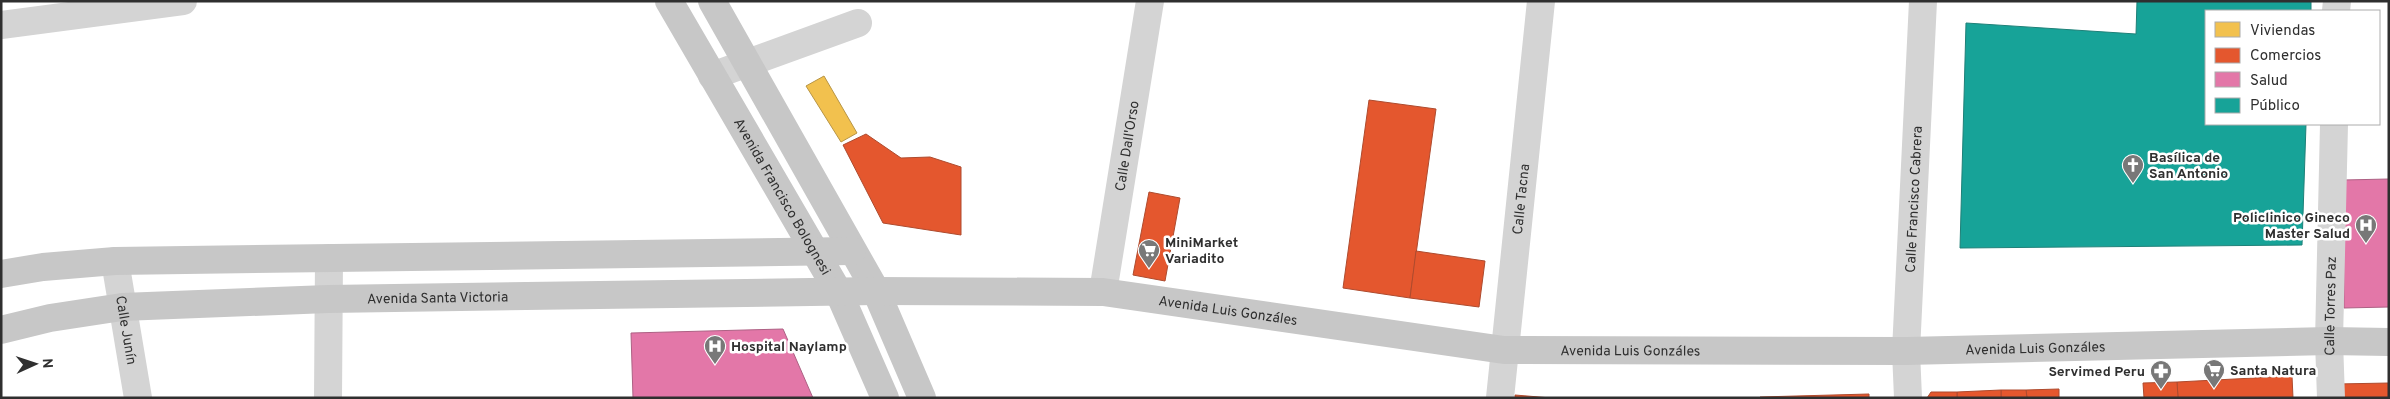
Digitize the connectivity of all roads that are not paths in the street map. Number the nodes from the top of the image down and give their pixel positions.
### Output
1 (183, 1) edge
2 (669, 1) edge
3 (712, 1) edge
4 (1150, 1) edge
5 (1541, 1) edge
6 (1923, 1) edge
7 (858, 23) dead end
8 (1, 25) edge
9 (746, 64) junction
10 (712, 76) junction
11 (2334, 125) edge
12 (813, 250) junction
13 (852, 251) junction
14 (329, 258) junction
15 (115, 261) junction
16 (1, 274) edge
17 (876, 292) junction
18 (1104, 292) junction
19 (839, 293) junction
20 (328, 299) junction
21 (122, 307) junction
22 (1, 330) edge
23 (2329, 341) junction
24 (2389, 342) edge
25 (1504, 350) junction
26 (1906, 351) junction
27 (138, 398) edge
28 (328, 398) edge
29 (885, 398) edge
30 (922, 398) edge
31 (1500, 398) edge
32 (1908, 398) edge
33 (2330, 398) edge

1 - 8 street
2 - 10 main road, Avenida Francisco Bolognesi
3 - 9 main road
4 - 18 street, Calle Dall'Orso
5 - 25 street, Calle Tacna
6 - 26 street, Calle Francisco Cabrera
7 - 9 street
9 - 10 street
9 - 13 main road
10 - 12 main road, Avenida Francisco Bolognesi
11 - 23 street, Calle Torres Paz
12 - 13 main road
12 - 14 main road
12 - 19 main road, Avenida Francisco Bolognesi
13 - 17 main road
14 - 15 main road
14 - 20 street
15 - 16 main road
15 - 21 street, Calle Junín
17 - 18 main road, Avenida Luis Gonzáles
17 - 19 main road, Avenida Santa Victoria
17 - 30 main road
18 - 25 main road, Avenida Luis Gonzáles
19 - 20 main road, Avenida Santa Victoria
19 - 29 main road, Avenida Francisco Bolognesi
20 - 21 main road, Avenida Santa Victoria
20 - 28 street
21 - 22 main road, Avenida Santa Victoria
21 - 27 street, Calle Junín
23 - 24 main road, Avenida Luis Gonzáles
23 - 26 main road, Avenida Luis Gonzáles
23 - 33 street, Calle Torres Paz
25 - 26 main road, Avenida Luis Gonzáles
25 - 31 street, Calle Tacna
26 - 32 street, Calle Francisco Cabrera

